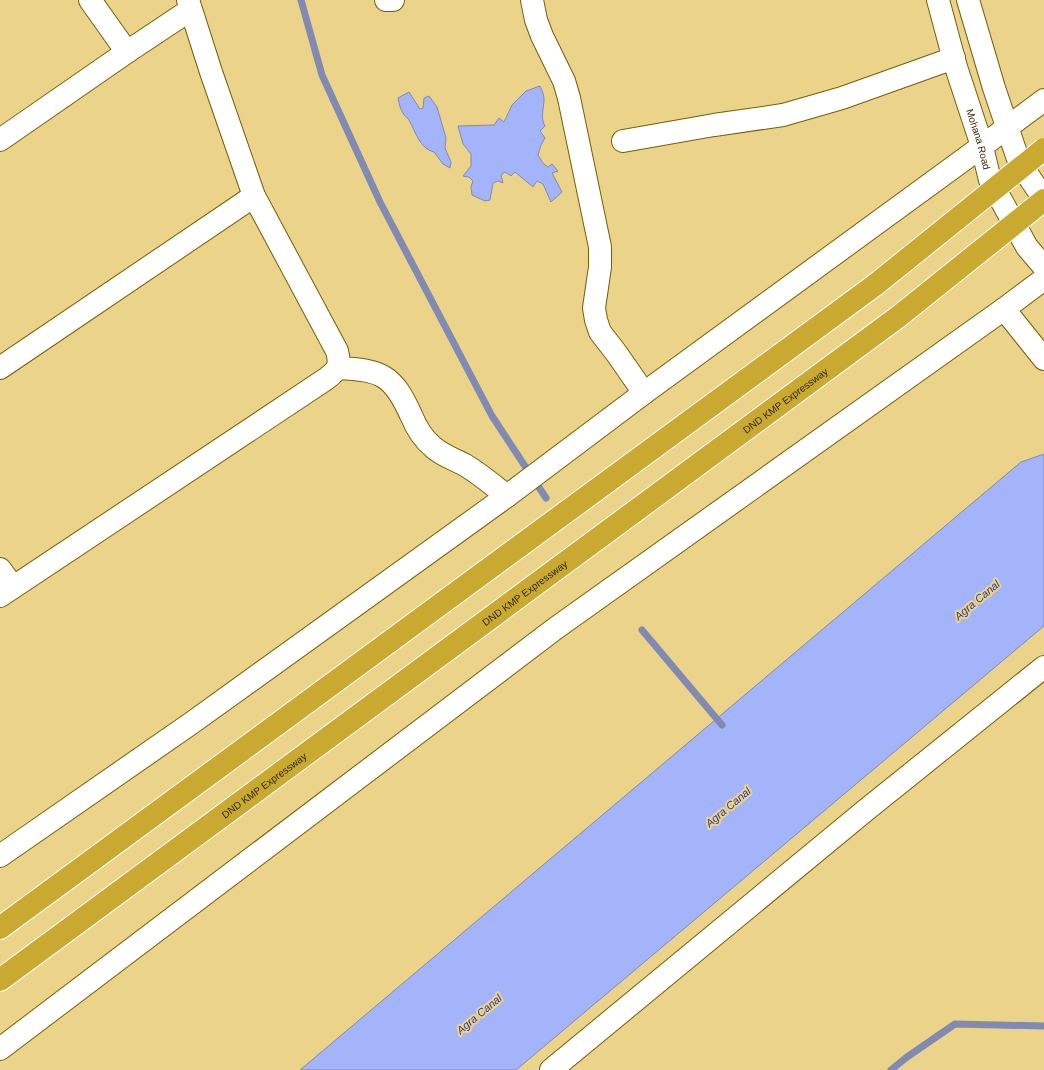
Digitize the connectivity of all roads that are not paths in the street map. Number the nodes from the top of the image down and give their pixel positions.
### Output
1 (90, 0) edge
2 (386, 0) edge
3 (393, 0) edge
4 (532, 0) edge
5 (938, 0) edge
6 (968, 0) edge
7 (189, 5) edge
8 (127, 52) junction
9 (954, 58) junction
10 (1044, 100) edge
11 (1007, 127) junction
12 (0, 140) edge
13 (623, 141) dead end
14 (981, 147) junction
15 (1044, 149) edge
16 (254, 196) junction
17 (1044, 199) edge
18 (1044, 266) edge
19 (1044, 279) edge
20 (1004, 309) junction
21 (1044, 359) edge
22 (0, 368) edge
23 (338, 368) junction
24 (644, 393) junction
25 (512, 492) junction
26 (0, 569) edge
27 (6, 591) edge
28 (1044, 667) edge
29 (0, 856) edge
30 (0, 928) edge
31 (0, 980) edge
32 (0, 1049) edge
33 (551, 1070) edge

1 - 8 street
2 - 3 street
4 - 24 street
5 - 9 street, Mohana Road
6 - 11 street
7 - 8 street
7 - 16 street
8 - 12 street
9 - 13 street
9 - 14 street, Mohana Road
10 - 11 street
11 - 14 street
11 - 17 street
14 - 18 street, Mohana Road
14 - 24 street
15 - 30 highway, bridge
16 - 22 street
16 - 23 street
17 - 31 highway, DND KMP Expressway, bridge
19 - 20 street
20 - 21 street
20 - 32 street
23 - 25 street
23 - 27 street
24 - 25 street
25 - 29 street
26 - 27 street
28 - 33 street

